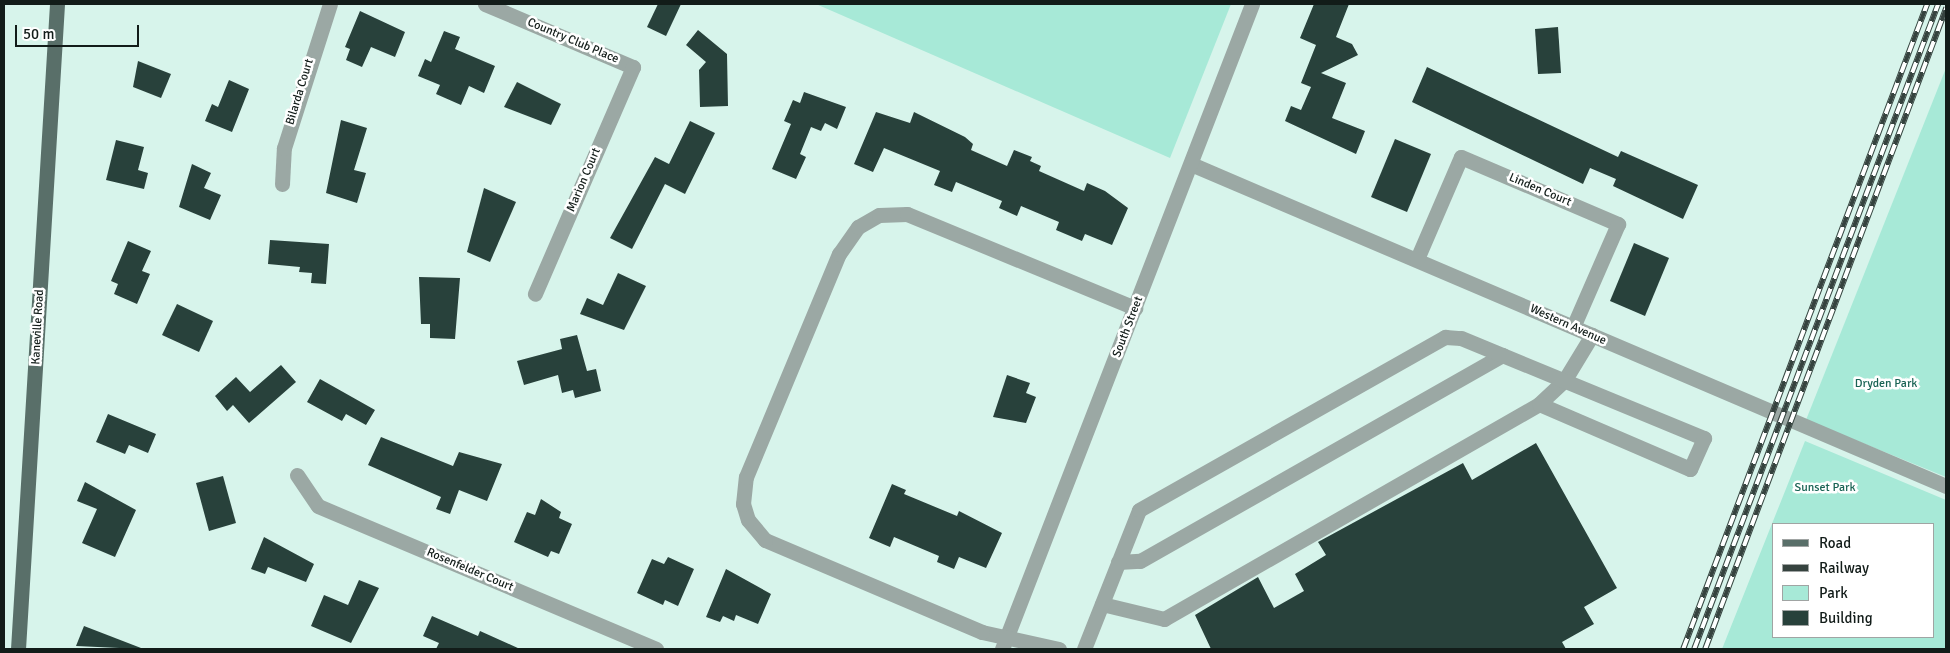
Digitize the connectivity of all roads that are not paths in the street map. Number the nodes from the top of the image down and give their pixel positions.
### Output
1 (57, 4) edge
2 (330, 4) edge
3 (485, 4) edge
4 (1252, 4) edge
5 (634, 67) joint
6 (1191, 164) junction
7 (282, 184) dead end
8 (1417, 260) junction
9 (535, 294) dead end
10 (1135, 308) junction
11 (1573, 327) junction
12 (1592, 335) junction
13 (1502, 355) junction
14 (1564, 381) junction
15 (1539, 404) junction
16 (298, 475) dead end
17 (1946, 486) edge
18 (1118, 562) junction
19 (1102, 604) junction
20 (1004, 643) edge
21 (18, 649) edge
22 (656, 649) edge
23 (1059, 649) edge
24 (1084, 649) edge

1 - 21 main road, Kaneville Road
2 - 7 street, Bilarda Court
3 - 5 street, Country Club Place
4 - 6 street, South Street
5 - 9 street, Marion Court
6 - 8 street, Western Avenue
6 - 10 street, South Street
8 - 11 street, Western Avenue
8 - 11 street, Linden Court
10 - 20 street, South Street
10 - 20 street
11 - 12 street, Western Avenue
12 - 14 street
12 - 17 street, Western Avenue
13 - 14 street
13 - 18 street
13 - 18 street
14 - 15 street
14 - 15 street
15 - 19 street
16 - 22 street, Rosenfelder Court
18 - 19 street
19 - 24 street
20 - 23 street

